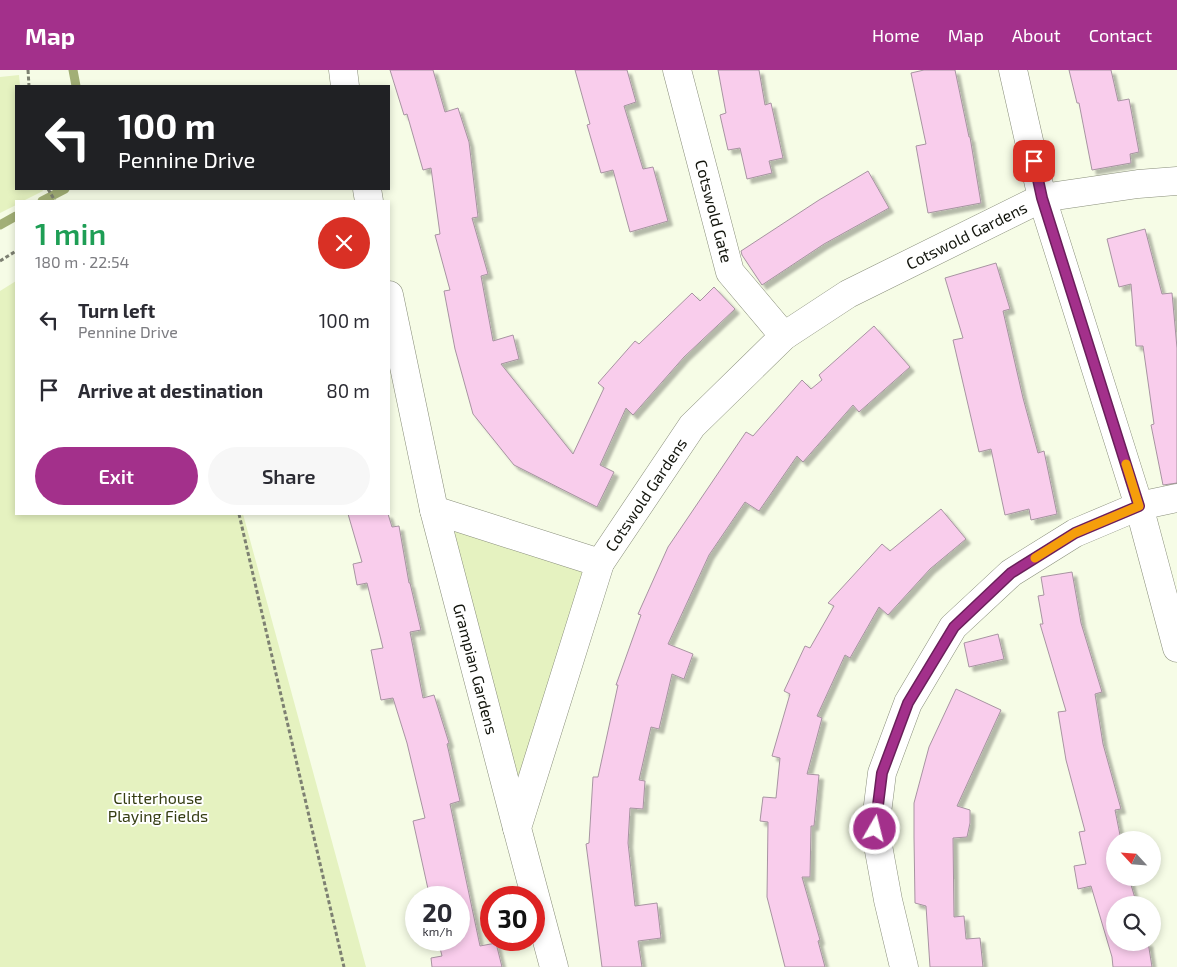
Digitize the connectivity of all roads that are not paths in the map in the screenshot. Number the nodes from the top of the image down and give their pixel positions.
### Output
1 (343, 70) edge
2 (677, 70) edge
3 (1012, 70) edge
4 (345, 85) edge
5 (1177, 181) edge
6 (1042, 198) junction
7 (390, 299) edge
8 (784, 336) junction
9 (1177, 498) edge
10 (1139, 506) junction
11 (434, 510) junction
12 (600, 563) junction
13 (1177, 648) edge
14 (517, 828) junction
15 (554, 967) edge
16 (904, 967) edge

1 - 4 street
2 - 8 street, Cotswold Gate
3 - 6 street
5 - 6 street, Cotswold Gardens
6 - 8 street, Cotswold Gardens
6 - 10 street
7 - 11 street, Grampian Gardens
8 - 12 street, Cotswold Gardens
9 - 10 street
10 - 13 street
10 - 16 street
11 - 12 street
11 - 14 street, Grampian Gardens
12 - 14 street, Cotswold Gardens
14 - 15 street

